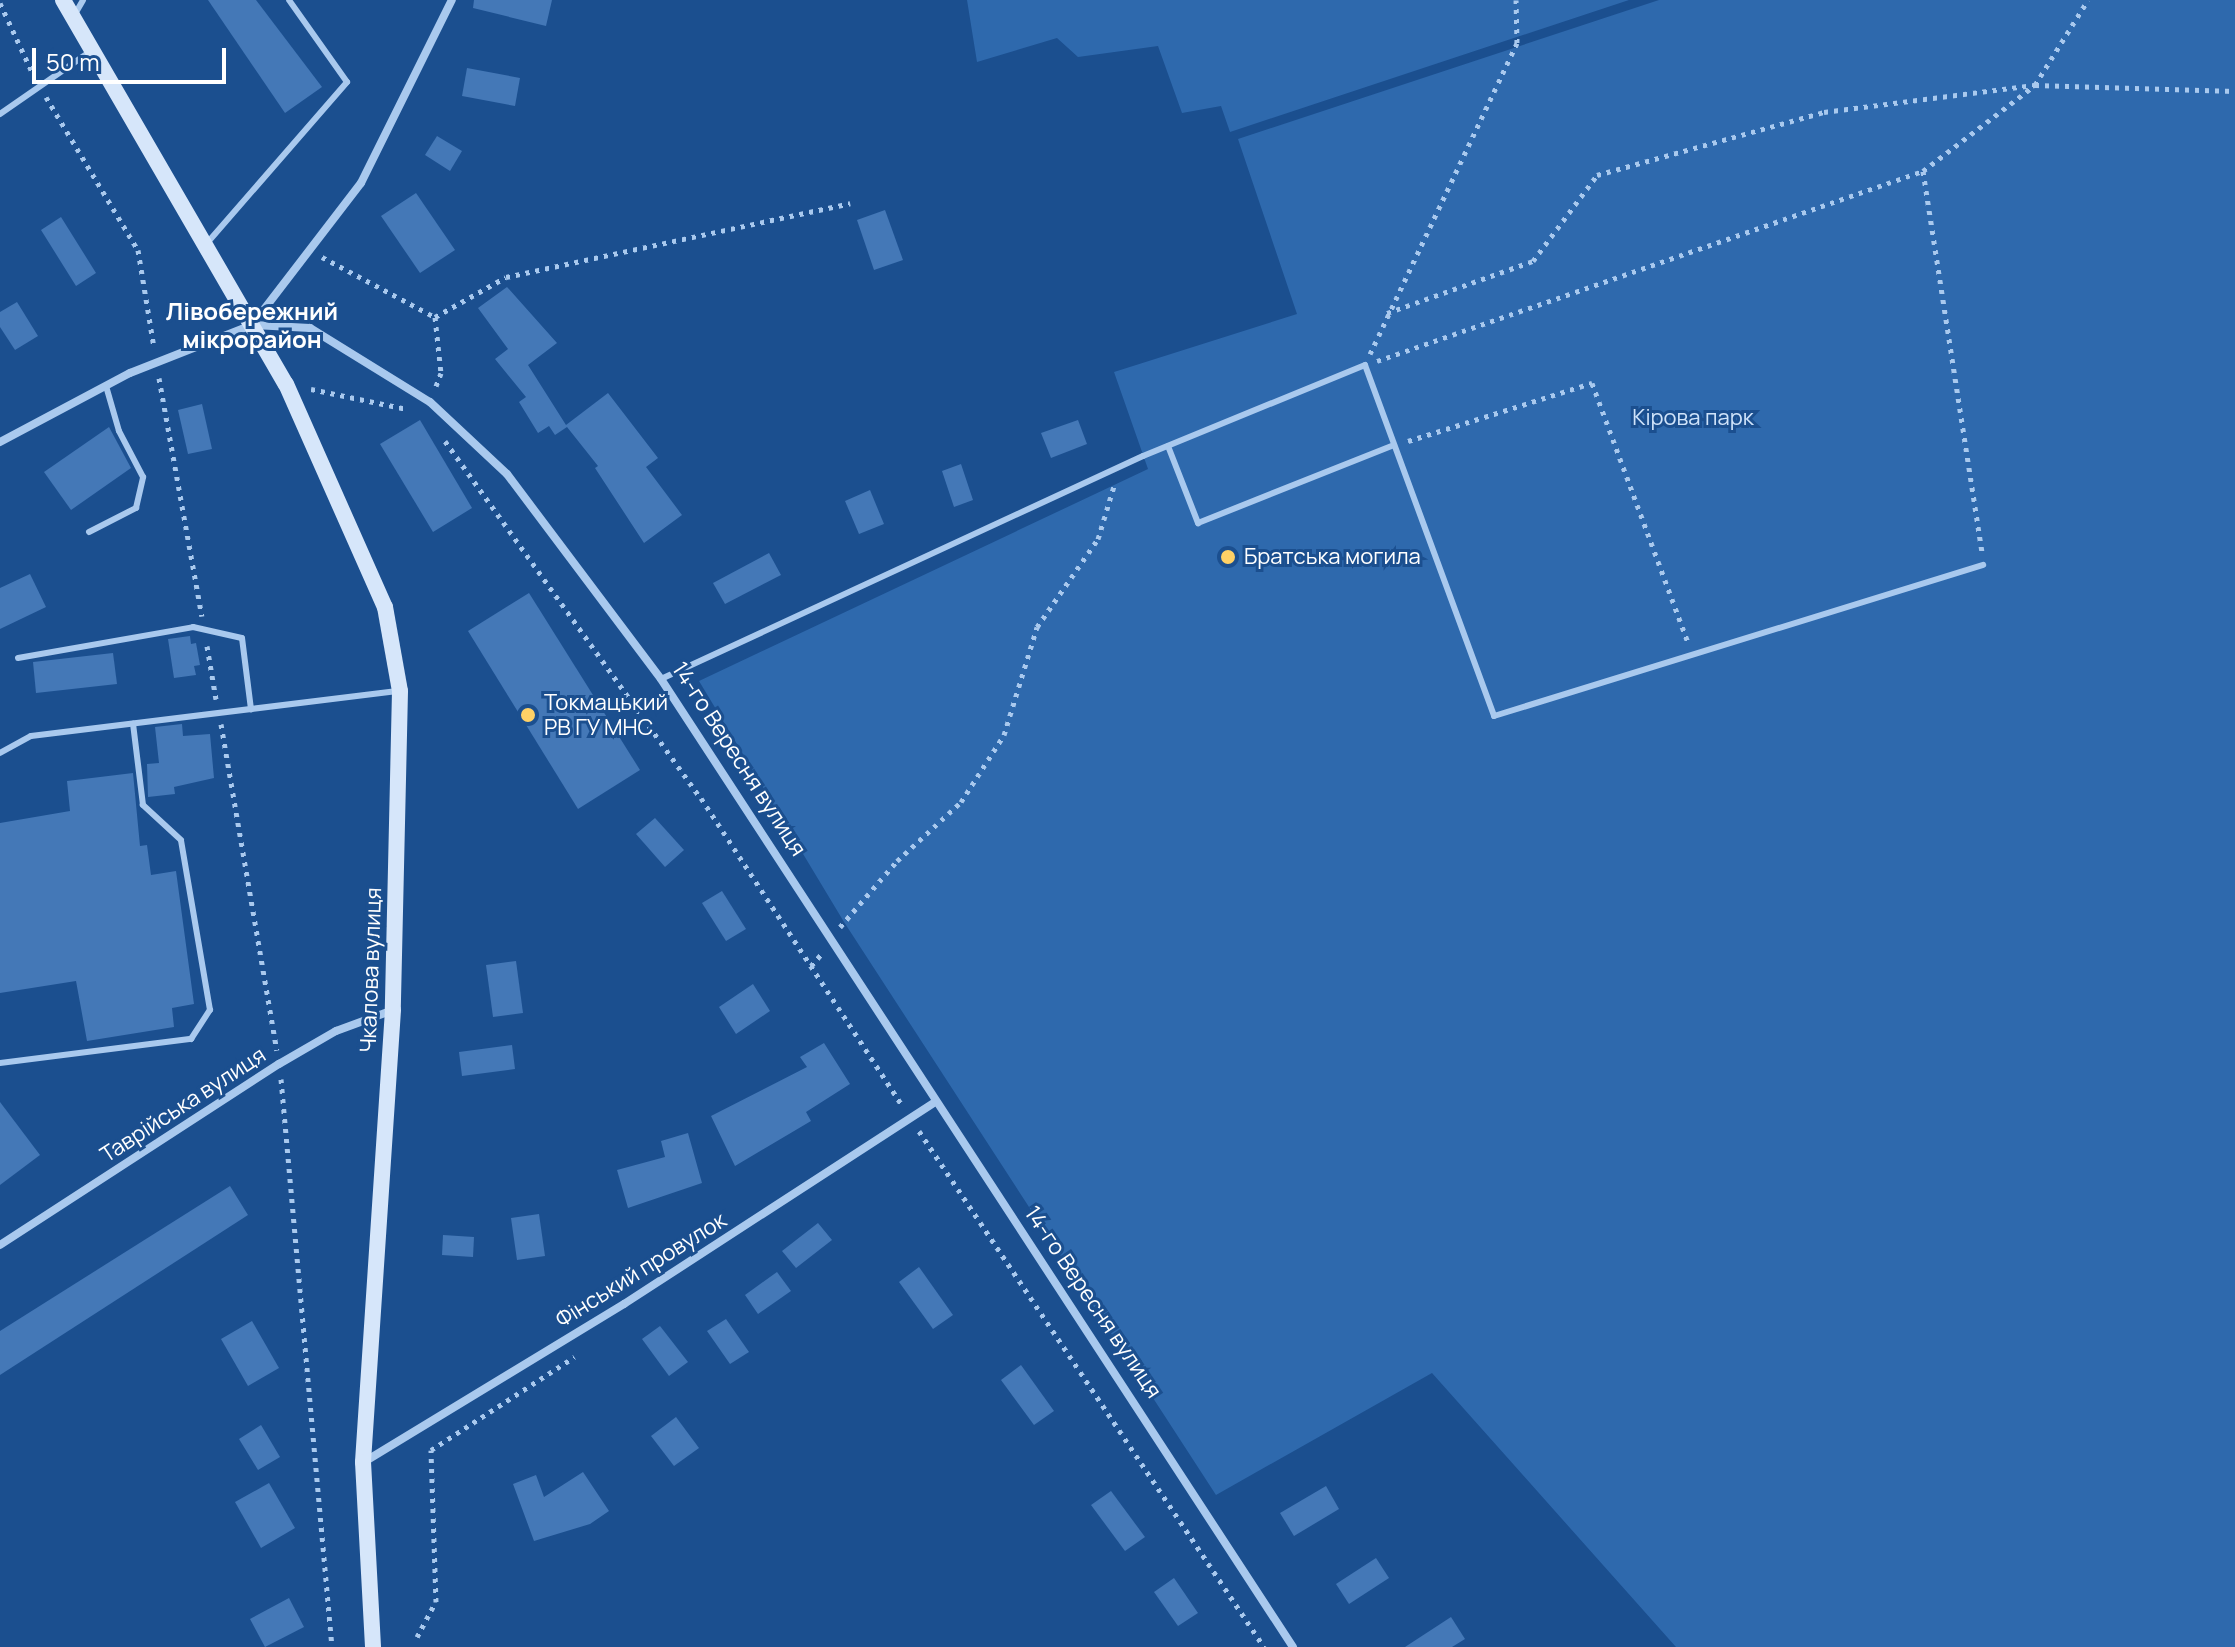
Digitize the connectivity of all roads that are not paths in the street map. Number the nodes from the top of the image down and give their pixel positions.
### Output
1 (63, 0) edge
2 (83, 0) edge
3 (289, 0) edge
4 (452, 0) edge
5 (74, 17) junction
6 (91, 51) junction
7 (0, 114) edge
8 (208, 242) junction
9 (252, 325) junction
10 (106, 386) junction
11 (0, 442) edge
12 (1394, 445) junction
13 (1168, 446) junction
14 (89, 532) dead end
15 (1983, 565) road end
16 (18, 658) dead end
17 (661, 679) junction
18 (400, 691) junction
19 (251, 709) junction
20 (133, 724) junction
21 (0, 753) edge
22 (393, 1010) junction
23 (0, 1063) edge
24 (934, 1103) junction
25 (0, 1245) edge
26 (363, 1462) junction
27 (373, 1647) edge
28 (1293, 1647) edge

1 - 5 main road
2 - 5 lane
3 - 8 lane
4 - 9 street
5 - 6 main road
6 - 7 lane
6 - 8 main road
8 - 9 main road
9 - 10 street
9 - 17 street, 14-го Вересня вулиця
9 - 18 main road, Чкалова вулиця
10 - 11 street
10 - 14 lane
12 - 13 lane
12 - 13 lane
12 - 15 lane
13 - 17 lane
16 - 19 lane
17 - 24 street, 14-го Вересня вулиця
18 - 19 lane
18 - 22 main road, Чкалова вулиця
19 - 20 lane
20 - 21 lane
20 - 23 lane
22 - 25 street, Таврійська вулиця
22 - 26 main road, Чкалова вулиця
24 - 26 street, Фінський провулок
24 - 28 street, 14-го Вересня вулиця
26 - 27 main road, Чкалова вулиця

